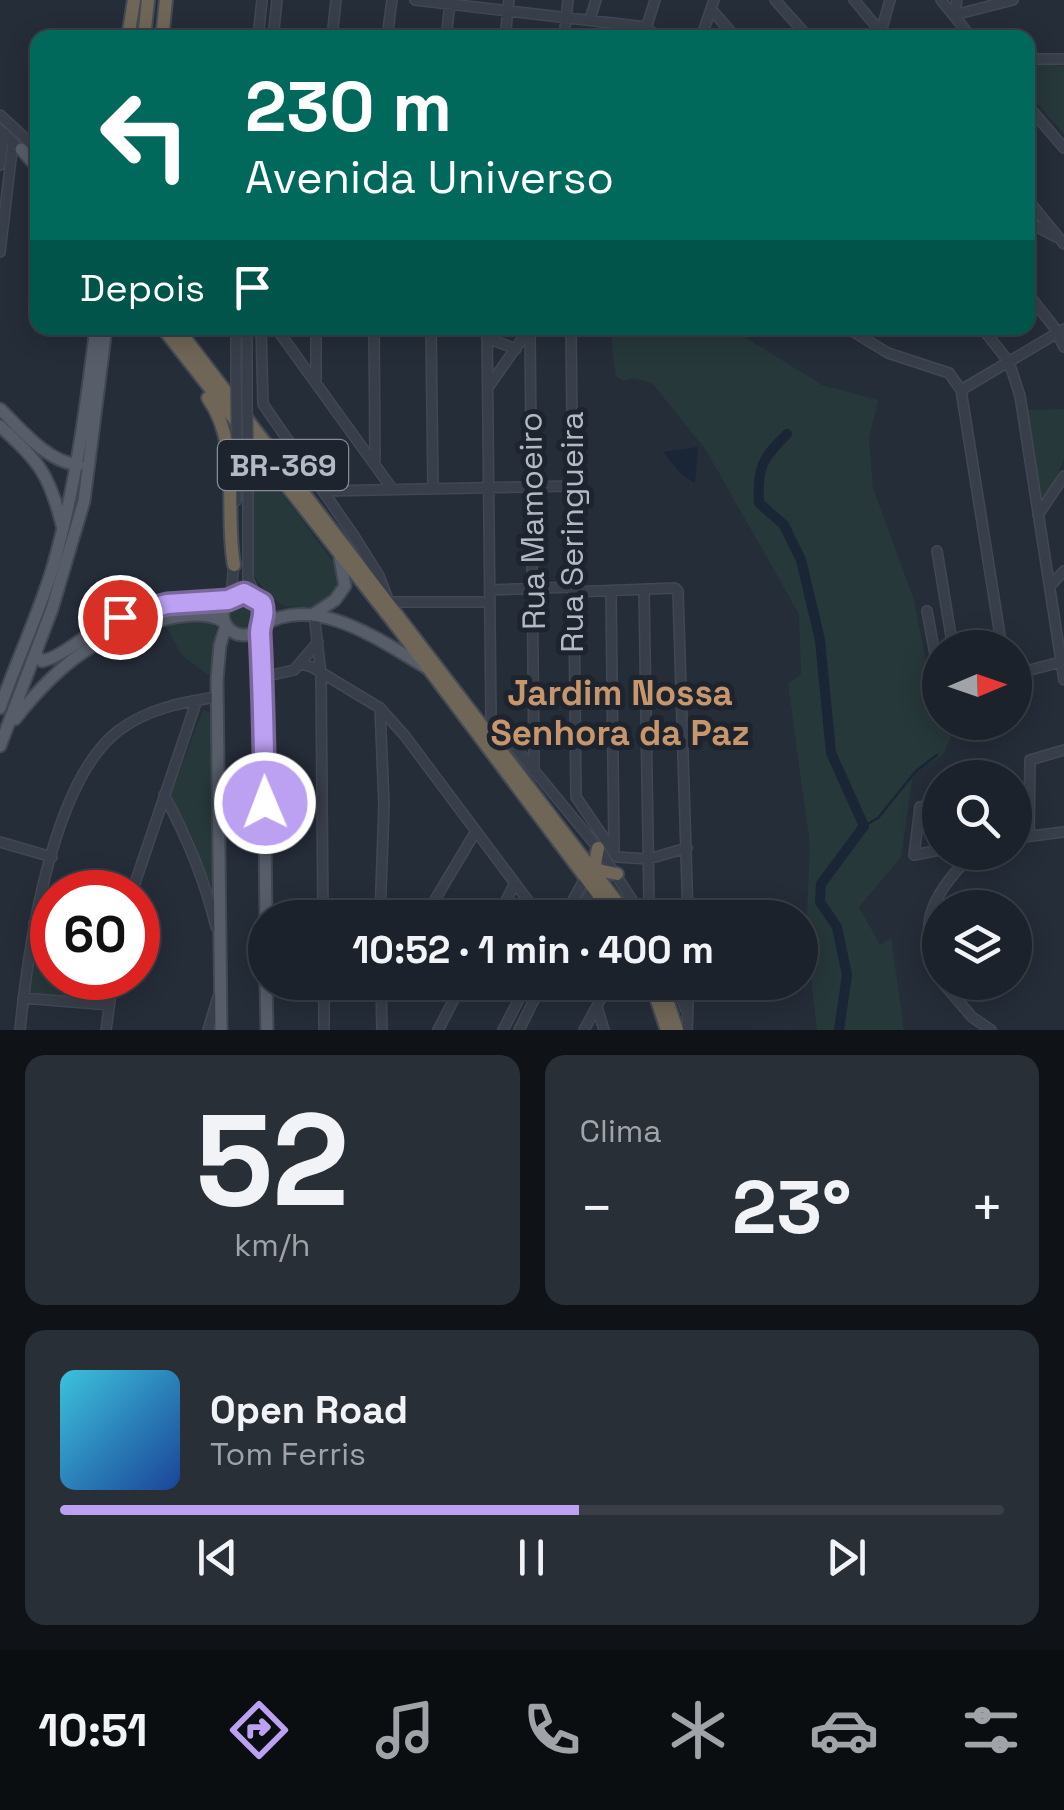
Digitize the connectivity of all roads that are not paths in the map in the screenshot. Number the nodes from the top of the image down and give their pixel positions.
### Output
1 (134, 0) edge
2 (148, 0) edge
3 (166, 0) edge
4 (262, 0) edge
5 (277, 0) edge
6 (336, 0) edge
7 (392, 0) edge
8 (416, 0) edge
9 (568, 0) edge
10 (596, 0) edge
11 (654, 0) edge
12 (775, 0) edge
13 (854, 0) edge
14 (890, 0) edge
15 (940, 0) edge
16 (957, 0) edge
17 (1012, 0) edge
18 (450, 2) edge
19 (509, 5) edge
20 (712, 5) edge
21 (566, 15) junction
22 (954, 16) junction
23 (590, 18) junction
24 (131, 30) edge
25 (145, 30) edge
26 (163, 30) edge
27 (259, 30) edge
28 (275, 30) edge
29 (333, 30) edge
30 (388, 30) edge
31 (447, 30) edge
32 (506, 30) edge
33 (565, 30) edge
34 (637, 30) edge
35 (646, 30) edge
36 (704, 30) edge
37 (730, 30) edge
38 (802, 30) edge
39 (878, 30) edge
40 (883, 30) edge
41 (965, 30) edge
42 (1035, 59) edge
43 (1064, 59) edge
44 (0, 115) edge
45 (1035, 117) edge
46 (2, 131) edge
47 (30, 143) edge
48 (17, 145) junction
49 (1064, 148) edge
50 (30, 157) edge
51 (0, 164) edge
52 (1035, 209) edge
53 (1035, 226) edge
54 (1062, 242) edge
55 (0, 249) edge
56 (1035, 302) edge
57 (1061, 331) edge
58 (95, 335) edge
59 (105, 335) edge
60 (166, 335) edge
61 (167, 335) edge
62 (182, 335) edge
63 (236, 335) edge
64 (247, 335) edge
65 (257, 335) edge
66 (261, 335) edge
67 (282, 335) edge
68 (316, 335) edge
69 (374, 335) edge
70 (430, 335) edge
71 (487, 335) edge
72 (491, 335) edge
73 (525, 335) edge
74 (530, 335) edge
75 (571, 335) edge
76 (858, 335) edge
77 (988, 335) edge
78 (1064, 348) edge
79 (516, 349) junction
80 (247, 350) junction
81 (1009, 362) junction
82 (316, 381) junction
83 (488, 388) junction
84 (962, 390) junction
85 (0, 409) edge
86 (4, 422) edge
87 (376, 462) junction
88 (72, 464) junction
89 (1064, 476) edge
90 (571, 486) junction
91 (532, 487) junction
92 (489, 488) junction
93 (433, 489) junction
94 (393, 490) junction
95 (324, 491) junction
96 (54, 492) junction
97 (84, 501) junction
98 (1038, 515) junction
99 (63, 530) junction
100 (336, 550) junction
101 (937, 551) dead end
102 (234, 565) junction
103 (1064, 571) edge
104 (1050, 586) junction
105 (532, 588) junction
106 (572, 589) junction
107 (490, 590) junction
108 (644, 591) junction
109 (611, 592) junction
110 (230, 598) junction
111 (260, 600) junction
112 (389, 602) junction
113 (490, 602) junction
114 (1059, 604) edge
115 (927, 610) dead end
116 (314, 614) junction
117 (282, 616) junction
118 (225, 624) junction
119 (260, 627) junction
120 (931, 630) edge
121 (950, 630) edge
122 (999, 630) edge
123 (318, 642) junction
124 (82, 643) junction
125 (20, 652) junction
126 (35, 654) junction
127 (1063, 661) edge
128 (301, 664) junction
129 (426, 668) junction
130 (1032, 669) edge
131 (321, 674) junction
132 (263, 677) junction
133 (25, 680) junction
134 (1064, 680) edge
135 (46, 681) junction
136 (218, 697) junction
137 (197, 700) junction
138 (0, 708) edge
139 (380, 708) junction
140 (399, 728) junction
141 (6, 730) junction
142 (383, 740) junction
143 (0, 746) edge
144 (1064, 750) edge
145 (1030, 760) edge
146 (534, 774) junction
147 (164, 795) junction
148 (576, 797) junction
149 (922, 807) edge
150 (581, 828) junction
151 (476, 831) junction
152 (1064, 832) edge
153 (1032, 836) edge
154 (0, 842) edge
155 (598, 848) junction
156 (687, 848) junction
157 (614, 852) junction
158 (922, 853) edge
159 (52, 857) junction
160 (648, 858) junction
161 (48, 870) edge
162 (139, 870) edge
163 (959, 870) edge
164 (590, 872) junction
165 (616, 874) junction
166 (515, 883) junction
167 (942, 890) edge
168 (266, 900) edge
169 (323, 900) edge
170 (380, 900) edge
171 (435, 900) edge
172 (506, 900) edge
173 (528, 900) edge
174 (574, 900) edge
175 (582, 900) edge
176 (606, 900) edge
177 (613, 900) edge
178 (633, 900) edge
179 (649, 900) edge
180 (688, 900) edge
181 (220, 942) junction
182 (30, 950) edge
183 (220, 989) junction
184 (23, 998) junction
185 (110, 1000) edge
186 (266, 1000) edge
187 (324, 1000) edge
188 (383, 1000) edge
189 (454, 1000) edge
190 (519, 1000) edge
191 (533, 1000) edge
192 (600, 1000) edge
193 (657, 1000) edge
194 (667, 1000) edge
195 (682, 1000) edge
196 (688, 1000) edge
197 (958, 1000) edge
198 (109, 1005) junction
199 (596, 1007) junction
200 (688, 1018) junction
201 (20, 1030) edge
202 (106, 1030) edge
203 (208, 1030) edge
204 (221, 1030) edge
205 (266, 1030) edge
206 (324, 1030) edge
207 (382, 1030) edge
208 (438, 1030) edge
209 (503, 1030) edge
210 (519, 1030) edge
211 (584, 1030) edge
212 (604, 1030) edge
213 (667, 1030) edge
214 (678, 1030) edge
215 (688, 1030) edge
216 (992, 1030) edge

1 - 24 highway
2 - 25 highway
3 - 26 highway
4 - 27 street
5 - 28 street
6 - 29 street
7 - 30 street
8 - 18 street
9 - 21 street
10 - 23 street
11 - 35 street
12 - 38 street
13 - 39 street
14 - 40 street
15 - 22 street
16 - 22 street
17 - 22 street
18 - 19 street
18 - 31 street
19 - 21 street
19 - 32 street
20 - 36 street
20 - 37 street
21 - 23 street
21 - 33 street
22 - 41 street
23 - 34 street
42 - 43 street
44 - 47 street
45 - 49 street
46 - 48 street
46 - 51 street
48 - 50 main road
48 - 55 street
52 - 54 street
53 - 54 street
56 - 57 street
57 - 78 street
57 - 81 street
58 - 88 main road
59 - 97 main road
60 - 102 highway
61 - 100 highway, BR-369
62 - 112 highway, BR-369
63 - 102 street, bridge
64 - 80 street
65 - 80 street
66 - 95 street
67 - 82 street
68 - 82 street
69 - 87 street
70 - 93 street
71 - 83 street
72 - 79 street
73 - 79 street
74 - 91 street, Rua Mamoeiro
75 - 90 street, Rua Seringueira
76 - 84 street
77 - 81 street
79 - 83 street
80 - 111 street, bridge
81 - 84 street
81 - 98 street
82 - 87 street
83 - 92 street
84 - 122 street
85 - 86 main road
86 - 88 main road
86 - 96 main road
87 - 94 street
88 - 96 main road
88 - 97 main road
88 - 99 main road
89 - 98 street
90 - 91 street
90 - 106 street, Rua Seringueira
91 - 92 street
91 - 105 street, Rua Mamoeiro
92 - 93 street
92 - 107 street
93 - 94 street
94 - 95 street
95 - 112 street
96 - 99 main road
97 - 126 main road
98 - 104 street
99 - 125 main road
100 - 116 main road
100 - 129 highway, BR-369
101 - 121 street
102 - 110 street
103 - 104 street
104 - 114 street
105 - 106 street
105 - 107 street
105 - 146 street, Rua Mamoeiro
106 - 109 street
106 - 148 street, Rua Seringueira
107 - 113 street
108 - 109 street
108 - 156 street
108 - 160 street
109 - 157 street
110 - 111 main road
110 - 118 main road
110 - 124 main road
111 - 117 main road
111 - 119 main road
112 - 113 street
112 - 164 highway, BR-369
113 - 146 street
114 - 127 street
115 - 120 street
116 - 117 main road
116 - 123 street
116 - 129 main road
117 - 119 main road
118 - 119 main road
118 - 124 main road
118 - 136 main road
119 - 132 main road
123 - 128 street
123 - 131 street
124 - 126 main road
124 - 135 main road
125 - 133 main road
125 - 138 main road
126 - 133 main road
127 - 130 street
127 - 134 street
128 - 131 street
128 - 132 street
129 - 164 highway, BR-369
131 - 139 street
131 - 169 street
132 - 168 main road
133 - 135 main road
133 - 141 main road
135 - 141 main road
136 - 137 street
136 - 181 main road
137 - 147 street
137 - 159 street
139 - 140 street
139 - 142 street
140 - 142 street
140 - 151 street
141 - 143 main road
142 - 170 street
144 - 145 street
146 - 150 street
147 - 162 street
147 - 181 street
148 - 150 street, Rua Seringueira
148 - 157 street
149 - 158 street
150 - 155 street
150 - 164 street, Rua Seringueira
151 - 166 street
151 - 171 street
152 - 153 street
154 - 159 street
155 - 164 highway
155 - 165 street
156 - 160 street
156 - 180 street
157 - 160 street
159 - 161 street
160 - 179 street
163 - 167 street
164 - 165 highway
164 - 174 street
164 - 175 street
164 - 176 highway, BR-369
164 - 177 highway, BR-369
165 - 178 street
166 - 172 street
166 - 173 street
181 - 183 main road
182 - 184 street
183 - 203 street
183 - 204 main road
184 - 198 street
184 - 201 street
185 - 198 street
186 - 205 main road
187 - 206 street
188 - 207 street
189 - 208 street
190 - 209 street
191 - 210 street
192 - 199 street
193 - 213 highway
194 - 214 highway
195 - 200 street
196 - 200 street
197 - 216 street
198 - 202 street
199 - 211 street
199 - 212 street
200 - 215 street

